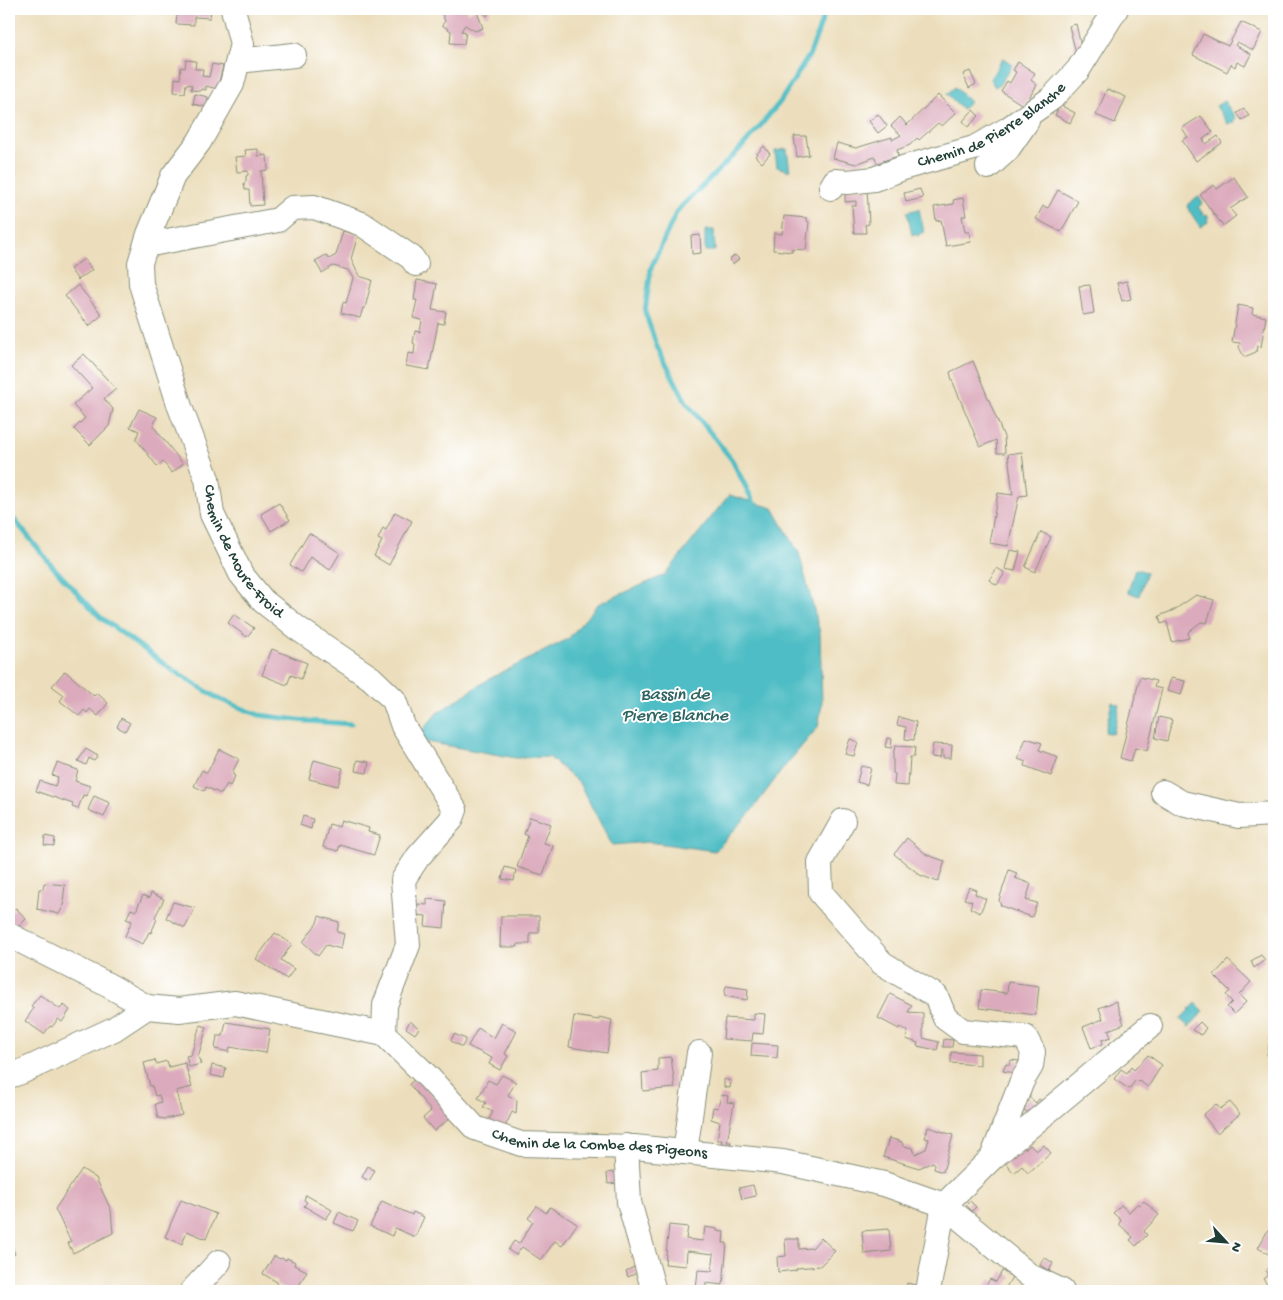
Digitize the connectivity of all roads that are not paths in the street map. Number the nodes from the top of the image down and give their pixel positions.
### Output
1 (233, 9) edge
2 (1116, 9) edge
3 (294, 55) dead end
4 (238, 61) junction
5 (1028, 116) junction
6 (988, 167) dead end
7 (832, 188) dead end
8 (146, 245) junction
9 (416, 264) dead end
10 (1163, 792) dead end
11 (1274, 814) edge
12 (843, 821) dead end
13 (9, 935) edge
14 (147, 1007) junction
15 (1150, 1026) dead end
16 (384, 1034) junction
17 (699, 1053) dead end
18 (9, 1076) edge
19 (626, 1146) junction
20 (685, 1152) junction
21 (992, 1158) junction
22 (944, 1205) junction
23 (219, 1262) dead end
24 (192, 1291) edge
25 (654, 1291) edge
26 (928, 1291) edge
27 (1062, 1291) edge

1 - 4 street, Chemin de Moure-Froid
2 - 5 street, Chemin de Pierre Blanche
3 - 4 street
4 - 8 street, Chemin de Moure-Froid
5 - 6 street
5 - 7 street, Chemin de Pierre Blanche
8 - 9 street
8 - 16 street, Chemin de Moure-Froid
10 - 11 street
12 - 21 street
13 - 14 street
14 - 16 street
14 - 18 street
15 - 21 street
16 - 19 street, Chemin de la Combe des Pigeons
17 - 20 street
19 - 20 street, Chemin de la Combe des Pigeons
19 - 25 street
20 - 22 street, Chemin de la Combe des Pigeons
21 - 22 street
22 - 26 street
22 - 27 street, Chemin de la Combe des Pigeons
23 - 24 street

